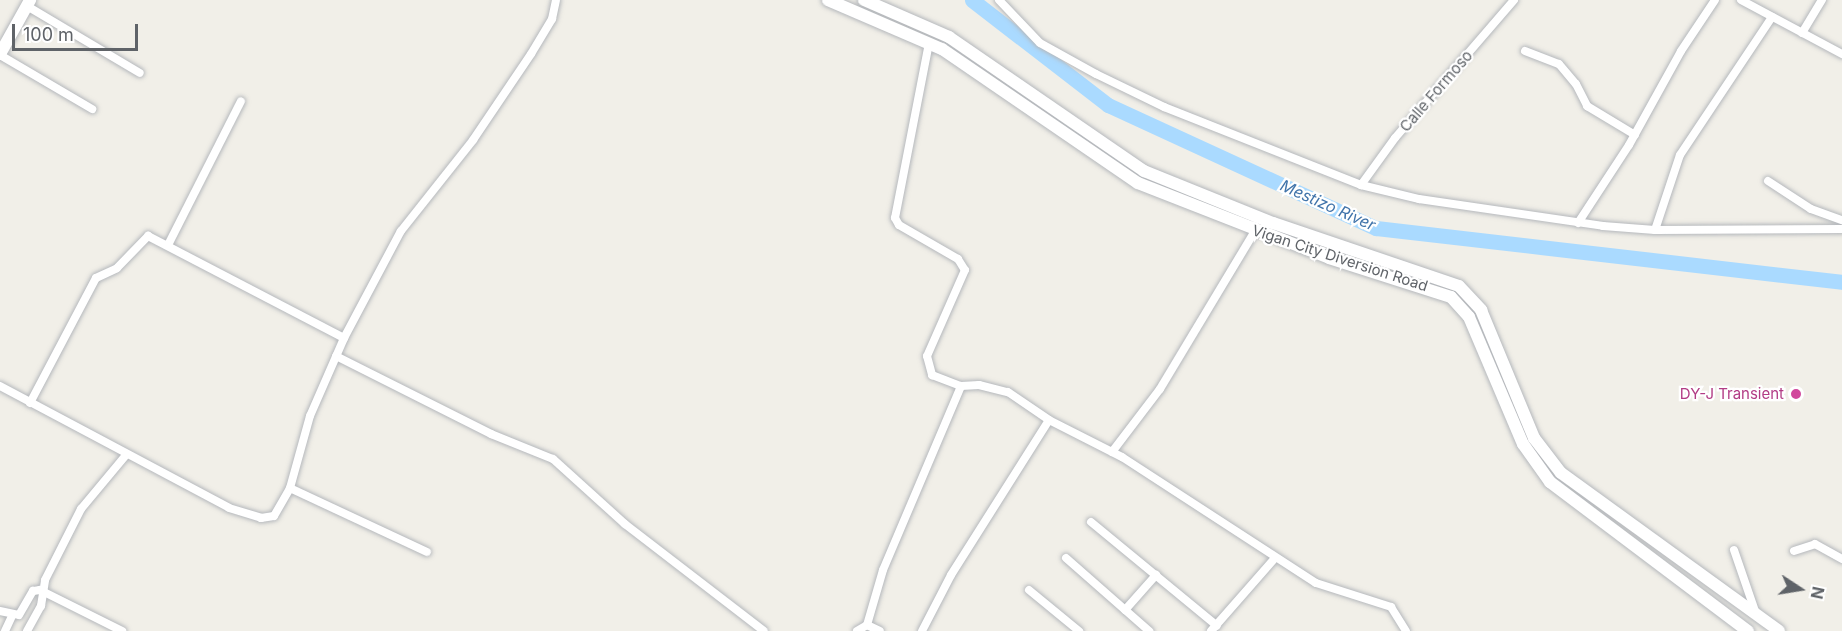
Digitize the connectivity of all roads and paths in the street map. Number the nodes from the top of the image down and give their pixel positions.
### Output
1 (556, 0) edge
2 (828, 0) edge
3 (864, 0) edge
4 (999, 0) edge
5 (1514, 0) edge
6 (1715, 0) edge
7 (1741, 0) edge
8 (1822, 0) edge
9 (29, 3) edge
10 (1772, 17) junction
11 (1802, 33) junction
12 (929, 43) junction
13 (1525, 51) dead end
14 (0, 54) edge
15 (1842, 54) edge
16 (140, 73) dead end
17 (241, 101) dead end
18 (92, 109) dead end
19 (1635, 135) junction
20 (1768, 181) dead end
21 (1361, 185) junction
22 (1842, 220) edge
23 (1273, 223) junction
24 (1578, 223) junction
25 (1842, 229) edge
26 (1655, 230) junction
27 (1255, 231) junction
28 (1269, 236) junction
29 (168, 245) junction
30 (344, 338) junction
31 (336, 356) junction
32 (0, 386) edge
33 (961, 386) junction
34 (30, 403) junction
35 (1048, 420) junction
36 (1112, 452) junction
37 (126, 455) junction
38 (290, 488) junction
39 (1091, 522) dead end
40 (1734, 550) dead end
41 (1794, 551) dead end
42 (427, 552) dead end
43 (1066, 558) dead end
44 (1275, 558) junction
45 (1842, 559) edge
46 (1156, 575) junction
47 (1029, 590) dead end
48 (43, 591) junction
49 (1732, 598) junction
50 (1125, 610) junction
51 (0, 611) edge
52 (1721, 612) junction
53 (1756, 615) junction
54 (12, 616) junction
55 (867, 625) junction
56 (1214, 628) edge
57 (5, 631) edge
58 (27, 631) edge
59 (122, 631) edge
60 (764, 631) edge
61 (857, 631) edge
62 (880, 631) edge
63 (922, 631) edge
64 (1079, 631) edge
65 (1149, 631) edge
66 (1406, 631) edge
67 (1748, 631) edge
68 (1779, 631) edge

1 - 30 street
2 - 12 main road, Vigan City Diversion Road
3 - 23 main road, Vigan City Diversion Road
4 - 21 street
5 - 21 street, Calle Formoso
6 - 19 street
7 - 10 street
8 - 11 street
9 - 14 main road
9 - 16 street
10 - 11 street
10 - 26 street
11 - 15 street
12 - 27 main road, Vigan City Diversion Road
12 - 33 street
13 - 19 street
14 - 18 street
17 - 29 street
19 - 24 street
20 - 22 street
21 - 24 street
23 - 28 main road
23 - 49 main road, Vigan City Diversion Road
24 - 26 street
25 - 26 street
27 - 28 main road, Vigan City Diversion Road
27 - 36 street
28 - 52 main road, Vigan City Diversion Road
29 - 30 street
29 - 34 street
30 - 31 street
31 - 38 street
31 - 60 street
32 - 34 street
33 - 35 street
33 - 55 street
34 - 37 street
35 - 36 street
35 - 63 street
36 - 44 street
37 - 38 street
37 - 48 street
38 - 42 street
39 - 46 street
40 - 53 street
41 - 45 street
43 - 50 street
44 - 56 street
44 - 66 street
46 - 50 street
46 - 56 street
47 - 64 street
48 - 54 street
48 - 58 street
48 - 59 street
49 - 52 main road
49 - 53 main road, Vigan City Diversion Road
50 - 65 street
51 - 54 street
52 - 67 main road, Vigan City Diversion Road
53 - 68 main road, Vigan City Diversion Road
54 - 57 street
55 - 61 street
55 - 62 street

